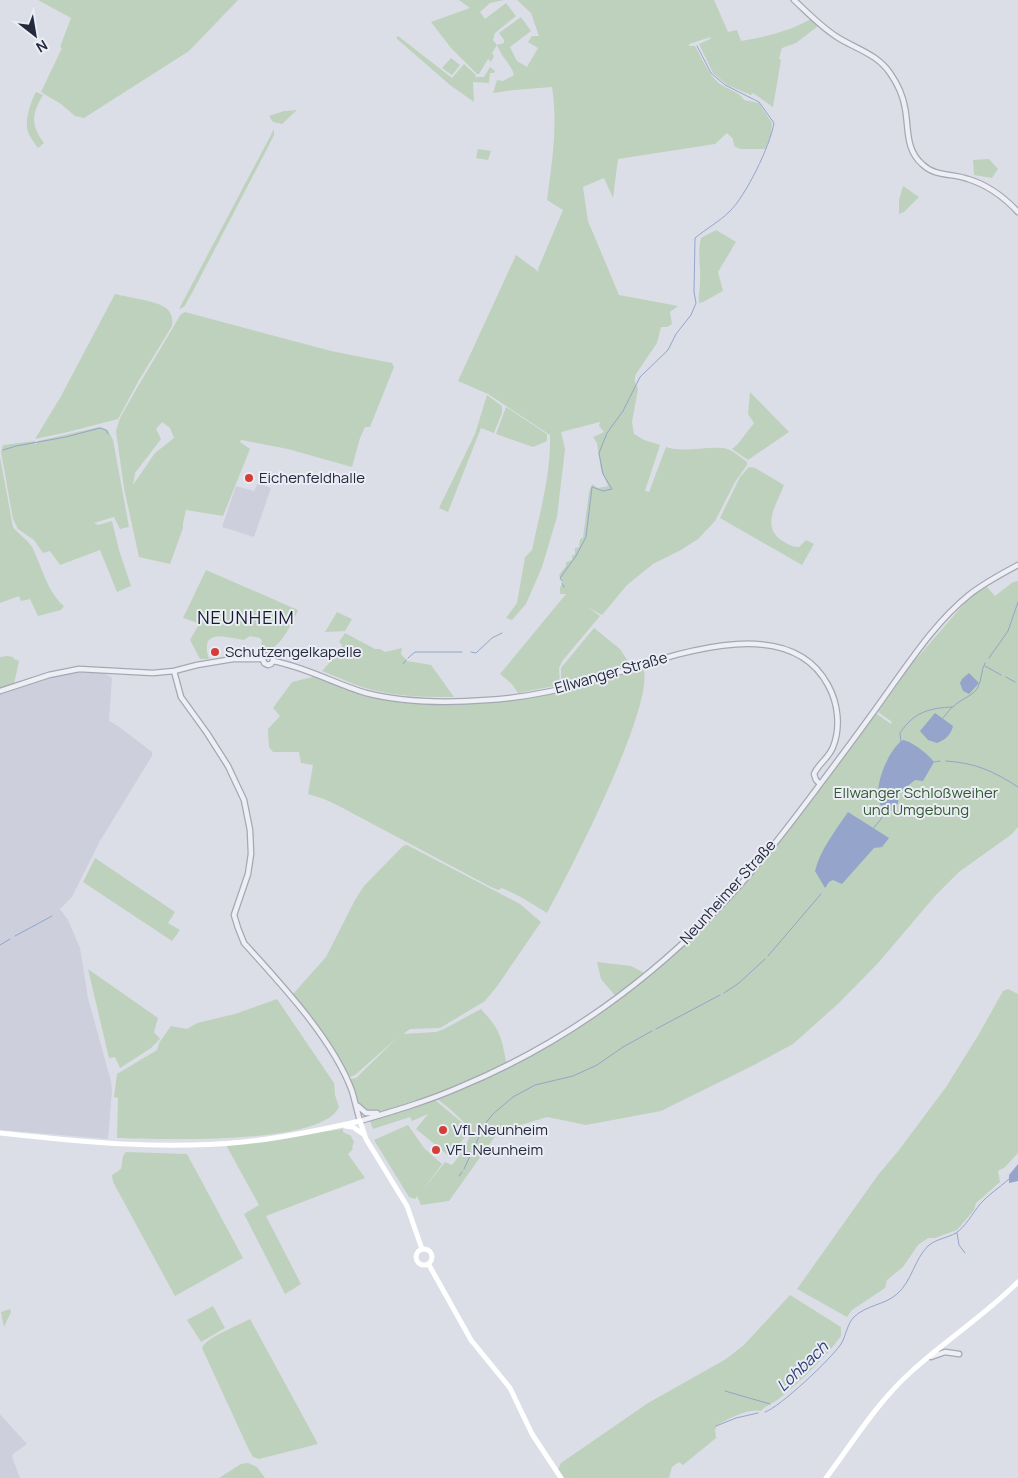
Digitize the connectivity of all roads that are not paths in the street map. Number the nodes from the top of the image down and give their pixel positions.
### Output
1 (794, 0) edge
2 (1018, 212) edge
3 (1018, 565) edge
4 (174, 671) junction
5 (0, 691) edge
6 (820, 784) junction
7 (355, 1100) junction
8 (384, 1114) junction
9 (360, 1121) junction
10 (339, 1126) junction
11 (0, 1133) edge
12 (364, 1134) junction
13 (422, 1249) junction
14 (429, 1265) junction
15 (1018, 1282) edge
16 (959, 1354) dead end
17 (927, 1358) junction
18 (562, 1478) edge
19 (826, 1478) edge

1 - 2 street
3 - 6 street, Neunheimer Straße
4 - 5 street, Ellwanger Straße
4 - 6 street, Ellwanger Straße
4 - 7 street
6 - 8 street, Neunheimer Straße
7 - 8 street
7 - 9 street
8 - 9 street, Neunheimer Straße
9 - 10 main road
9 - 12 main road
10 - 11 main road
10 - 12 main road
12 - 13 main road
13 - 14 main road
13 - 14 main road
14 - 18 main road
15 - 17 main road
16 - 17 street
17 - 19 main road

